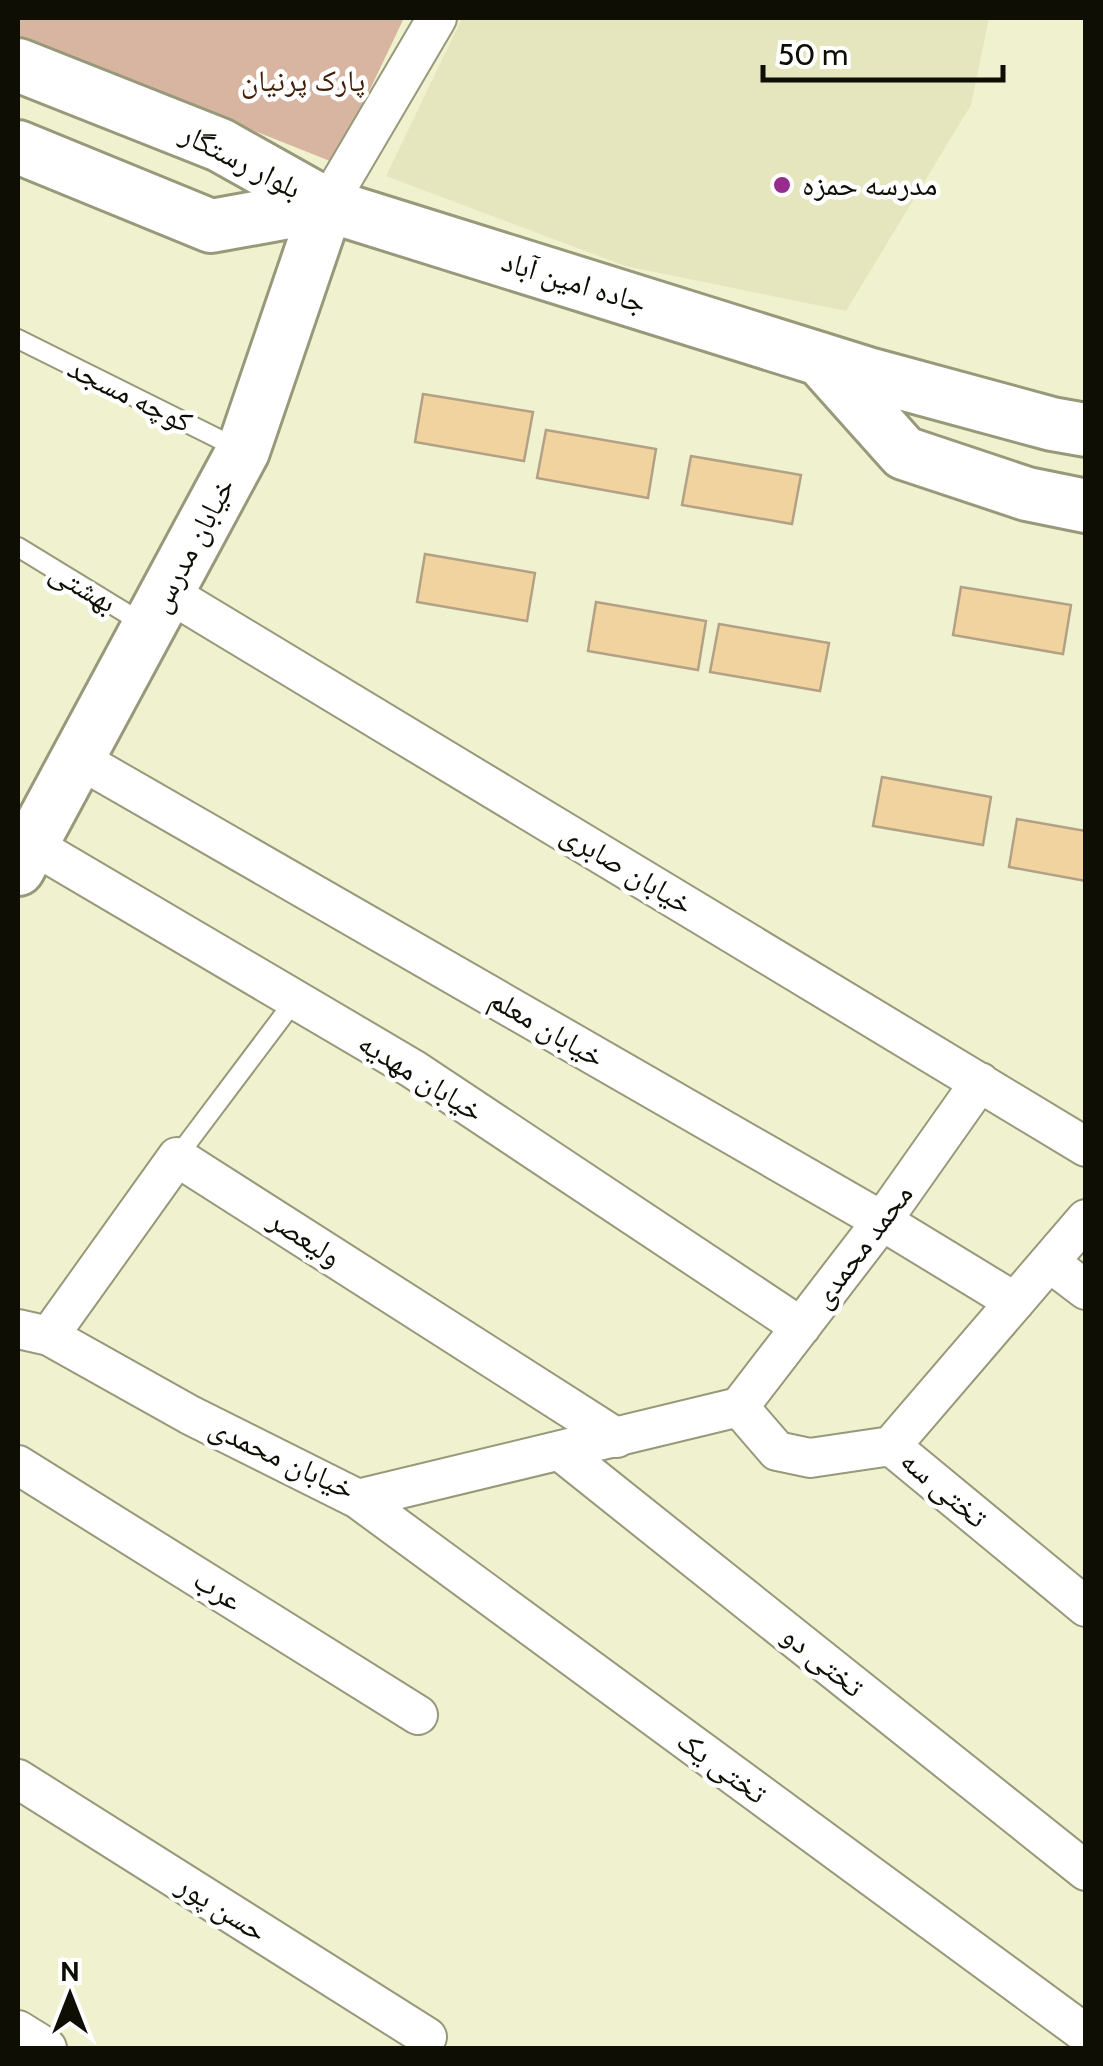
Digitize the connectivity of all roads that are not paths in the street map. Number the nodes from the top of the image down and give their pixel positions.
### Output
1 (430, 21) edge
2 (18, 65) edge
3 (18, 147) edge
4 (327, 205) junction
5 (18, 339) edge
6 (820, 359) junction
7 (1086, 430) edge
8 (243, 451) junction
9 (1086, 506) edge
10 (18, 547) edge
11 (158, 609) junction
12 (77, 758) junction
13 (24, 856) edge
14 (294, 1000) junction
15 (980, 1082) junction
16 (1086, 1147) edge
17 (178, 1157) junction
18 (1086, 1219) edge
19 (882, 1221) junction
20 (1049, 1262) junction
21 (1086, 1290) edge
22 (1014, 1302) junction
23 (801, 1327) junction
24 (34, 1333) edge
25 (738, 1407) junction
26 (617, 1438) junction
27 (891, 1446) junction
28 (560, 1452) junction
29 (18, 1465) edge
30 (358, 1499) junction
31 (1086, 1606) edge
32 (418, 1715) dead end
33 (18, 1780) edge
34 (1086, 1870) edge
35 (18, 2030) edge
36 (1086, 2034) edge
37 (427, 2037) dead end
38 (47, 2048) edge

1 - 4 street
2 - 4 main road, بلوار رستگار
3 - 4 main road, بلوار رستگار
4 - 6 main road, جاده امین آباد
4 - 8 main road, خیابان مدرس
5 - 8 lane, کوچه مسجد
6 - 7 main road, جاده امین آباد
6 - 9 main road
8 - 11 main road, خیابان مدرس
10 - 11 lane, بهشتی
11 - 12 main road, خیابان مدرس
11 - 15 street, خیابان صابری
12 - 13 main road, خیابان مدرس
12 - 19 street, خیابان معلم
13 - 14 street, خیابان مهدیه
14 - 17 lane
14 - 23 street, خیابان مهدیه
15 - 16 street, خیابان صابری
15 - 19 street, محمد محمدی
17 - 24 street
17 - 26 street, ولیعصر
18 - 20 street
19 - 22 street, خیابان معلم
19 - 23 street, محمد محمدی
20 - 21 street
20 - 22 street
22 - 27 street
23 - 25 street, محمد محمدی
24 - 30 street, خیابان محمدی
25 - 26 street, خیابان محمدی
25 - 27 street, تختی سه
26 - 28 street, خیابان محمدی
27 - 31 street, تختی سه
28 - 30 street, خیابان محمدی
28 - 34 street, تختی دو
29 - 32 street, عرب
30 - 36 street, تختی یک
33 - 37 street, حسن پور
35 - 38 street

